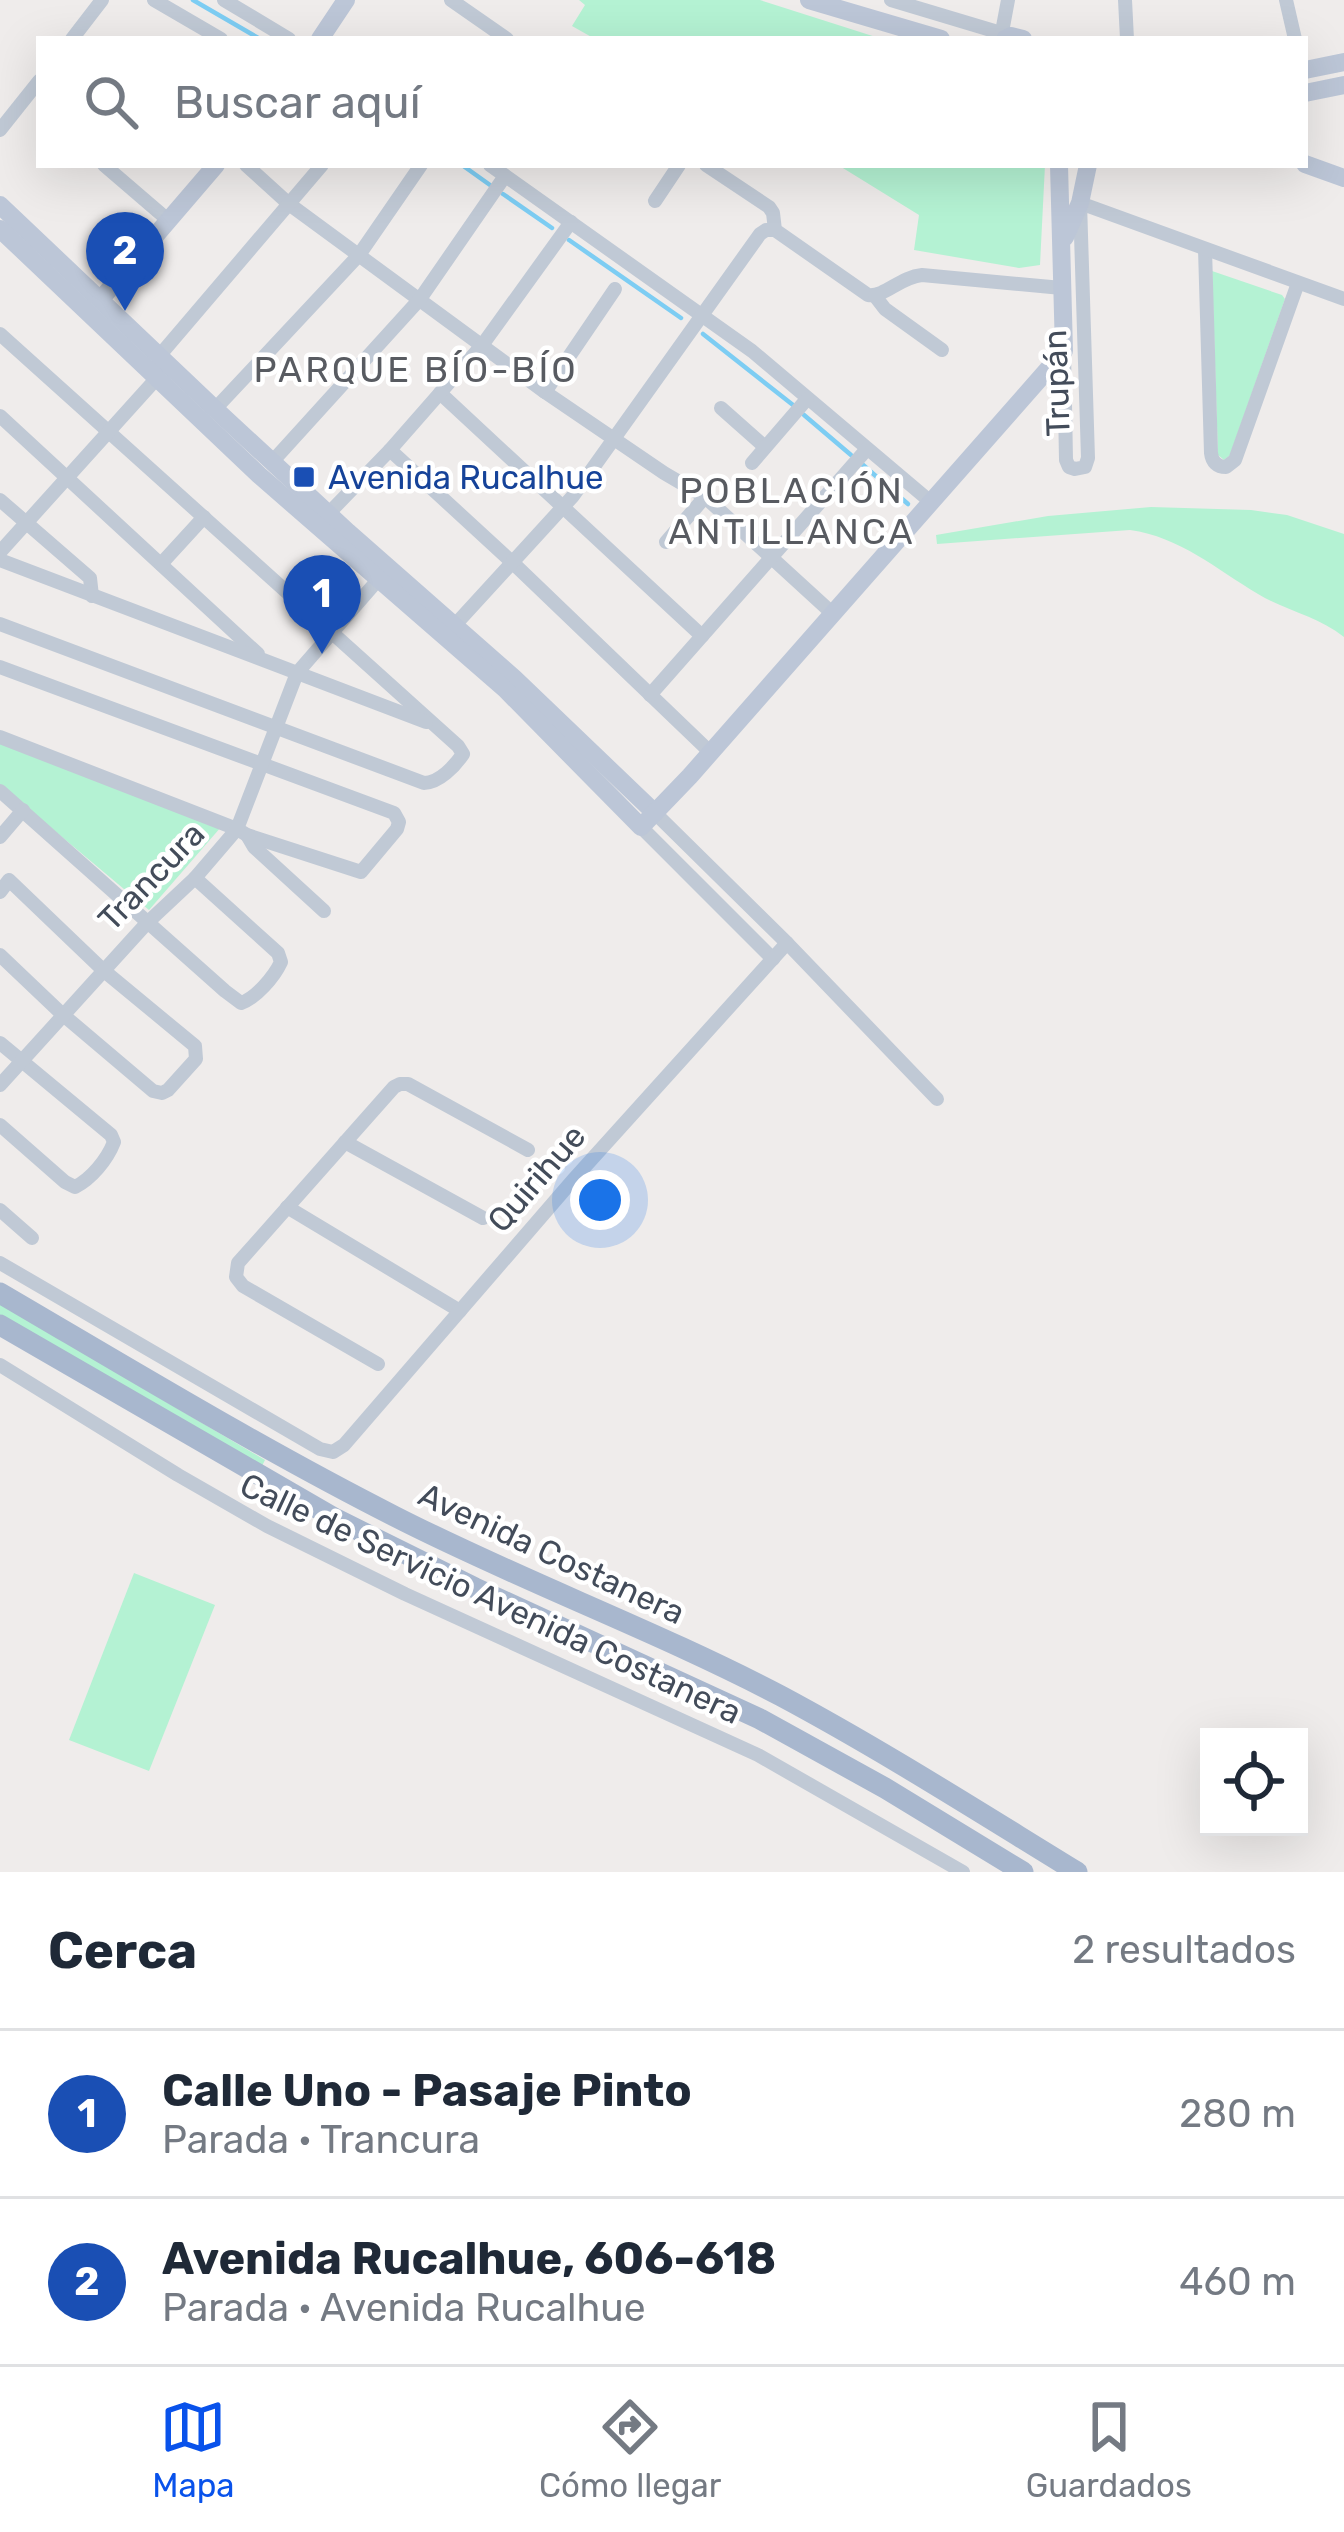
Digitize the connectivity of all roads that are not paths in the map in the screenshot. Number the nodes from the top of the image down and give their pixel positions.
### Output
1 (102, 0) edge
2 (154, 0) edge
3 (224, 0) edge
4 (346, 0) edge
5 (451, 0) edge
6 (809, 0) edge
7 (891, 0) edge
8 (1008, 0) edge
9 (1125, 0) edge
10 (1286, 0) edge
11 (75, 36) edge
12 (216, 36) edge
13 (284, 36) edge
14 (322, 36) edge
15 (503, 36) edge
16 (931, 36) edge
17 (1010, 36) edge
18 (1126, 36) edge
19 (1294, 36) edge
20 (1344, 62) edge
21 (1308, 69) edge
22 (36, 85) edge
23 (1344, 85) edge
24 (1308, 90) edge
25 (26, 97) junction
26 (36, 105) edge
27 (0, 130) edge
28 (1308, 165) edge
29 (107, 168) edge
30 (213, 168) edge
31 (249, 168) edge
32 (319, 168) edge
33 (419, 168) edge
34 (494, 168) edge
35 (677, 168) edge
36 (710, 168) edge
37 (1059, 168) edge
38 (1087, 168) edge
39 (506, 176) junction
40 (1344, 178) edge
41 (656, 201) dead end
42 (1080, 203) junction
43 (289, 204) junction
44 (0, 205) edge
45 (168, 220) junction
46 (571, 222) junction
47 (0, 229) edge
48 (775, 230) junction
49 (1060, 247) junction
50 (1205, 249) junction
51 (359, 255) junction
52 (1298, 283) junction
53 (1062, 288) junction
54 (615, 289) dead end
55 (875, 296) junction
56 (101, 299) junction
57 (420, 299) junction
58 (1344, 299) edge
59 (702, 316) junction
60 (0, 334) edge
61 (483, 344) junction
62 (942, 350) dead end
63 (1064, 351) junction
64 (160, 356) junction
65 (157, 378) junction
66 (545, 392) junction
67 (440, 393) junction
68 (807, 399) junction
69 (721, 408) dead end
70 (215, 410) junction
71 (0, 416) edge
72 (109, 432) junction
73 (615, 439) junction
74 (765, 447) junction
75 (867, 449) junction
76 (390, 450) junction
77 (272, 462) junction
78 (752, 463) dead end
79 (68, 479) junction
80 (705, 496) junction
81 (0, 500) edge
82 (932, 503) junction
83 (563, 508) junction
84 (328, 514) junction
85 (204, 517) junction
86 (26, 524) junction
87 (666, 542) dead end
88 (0, 556) edge
89 (771, 558) junction
90 (513, 563) junction
91 (161, 564) junction
92 (384, 575) junction
93 (92, 596) junction
94 (832, 613) junction
95 (0, 623) edge
96 (454, 626) junction
97 (332, 632) junction
98 (702, 636) junction
99 (266, 662) junction
100 (0, 667) edge
101 (297, 674) junction
102 (650, 695) junction
103 (436, 726) junction
104 (275, 728) junction
105 (0, 737) edge
106 (710, 752) junction
107 (261, 765) junction
108 (0, 791) edge
109 (23, 810) junction
110 (648, 820) junction
111 (242, 832) junction
112 (0, 837) edge
113 (195, 878) junction
114 (5, 886) edge
115 (324, 910) dead end
116 (147, 923) junction
117 (787, 944) junction
118 (0, 955) edge
119 (772, 959) junction
120 (103, 970) junction
121 (62, 1014) junction
122 (0, 1043) edge
123 (19, 1061) junction
124 (0, 1085) edge
125 (937, 1099) dead end
126 (0, 1125) edge
127 (345, 1142) junction
128 (527, 1150) dead end
129 (287, 1207) junction
130 (0, 1210) edge
131 (483, 1217) dead end
132 (32, 1238) dead end
133 (0, 1263) edge
134 (0, 1293) edge
135 (460, 1311) junction
136 (0, 1325) edge
137 (378, 1364) dead end
138 (0, 1366) edge
139 (963, 1872) edge
140 (1023, 1872) edge
141 (1077, 1872) edge

1 - 11 street
2 - 12 street
3 - 13 street
4 - 14 street
5 - 15 street
6 - 16 street
7 - 17 street
8 - 17 street
9 - 18 street
10 - 19 street
20 - 21 street
22 - 25 street
23 - 24 street
25 - 26 street
25 - 27 street
28 - 40 street
29 - 45 street
30 - 45 street
31 - 43 street
32 - 43 street
33 - 51 street
34 - 39 street
35 - 41 street
36 - 48 street
37 - 49 street, Trupán
38 - 42 street, Trupán
39 - 46 street
39 - 57 street
42 - 49 street, Trupán
42 - 50 street
42 - 63 street, Trupán
43 - 51 street
43 - 64 street
44 - 56 street
45 - 56 street
46 - 59 street
46 - 61 street
47 - 65 street
48 - 55 street
48 - 59 street
49 - 53 street, Trupán
50 - 52 street
50 - 52 street
51 - 57 street
51 - 70 street
52 - 58 street
53 - 55 street
53 - 63 street, Trupán
54 - 66 street
55 - 62 street
56 - 64 street
57 - 61 street
57 - 77 street
59 - 68 street
59 - 73 street
60 - 72 street
61 - 66 street
61 - 67 street
63 - 82 street
64 - 65 street
64 - 70 street
65 - 72 street
65 - 92 street
66 - 73 street
67 - 76 street
67 - 83 street
68 - 74 street
68 - 75 street
69 - 74 street
70 - 77 street
71 - 79 street
72 - 79 street
72 - 85 street
73 - 80 street
73 - 83 street
74 - 78 street
75 - 82 street
75 - 89 street
76 - 84 street
76 - 90 street
77 - 84 street
79 - 86 street
79 - 91 street
80 - 87 street
80 - 89 street
81 - 86 street
82 - 94 street
83 - 90 street
83 - 98 street
84 - 92 street
85 - 91 street
85 - 97 street
86 - 88 street
86 - 93 street
88 - 93 street
89 - 94 street
89 - 98 street
90 - 96 street
90 - 102 street
91 - 99 street
92 - 96 street
92 - 97 street, Trancura
92 - 110 street
93 - 99 street
94 - 106 street
95 - 104 street
96 - 110 street
97 - 101 street, Trancura
97 - 103 street
98 - 102 street
99 - 101 street
100 - 107 street
101 - 103 street
101 - 104 street, Trancura
102 - 106 street
103 - 104 street
104 - 107 street, Trancura
105 - 111 street
106 - 110 street
107 - 111 street, Trancura
107 - 111 street
108 - 109 street
109 - 112 street
109 - 116 street
110 - 117 street
110 - 119 street
111 - 113 street, Trancura
111 - 115 street
113 - 116 street, Trancura
113 - 116 street
114 - 120 street
116 - 120 street, Trancura
117 - 119 street, Quirihue
117 - 125 street
118 - 121 street
119 - 135 street, Quirihue
120 - 121 street, Trancura
120 - 121 street
121 - 123 street, Trancura
122 - 123 street
123 - 124 street, Trancura
123 - 126 street
127 - 128 street, Quirihue
127 - 129 street, Quirihue
127 - 131 street
129 - 135 street
129 - 137 street, Quirihue
130 - 132 street
133 - 135 street, Quirihue
134 - 141 main road, Avenida Costanera
136 - 140 main road, Avenida Costanera
138 - 139 street, Calle de Servicio Avenida Costanera

